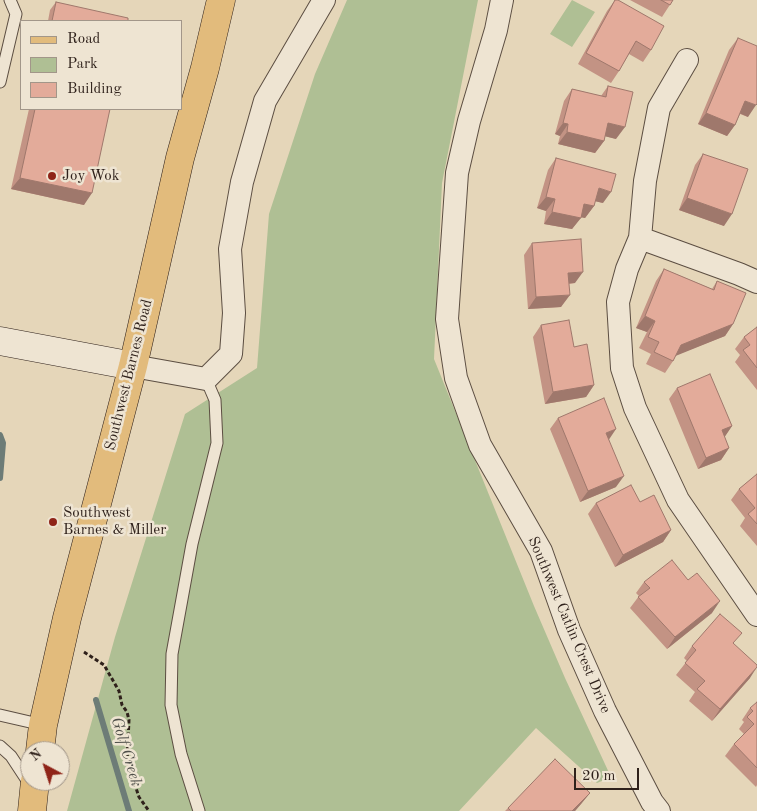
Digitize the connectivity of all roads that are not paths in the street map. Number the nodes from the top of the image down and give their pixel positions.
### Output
1 (10, 0) edge
2 (221, 0) edge
3 (324, 0) edge
4 (502, 0) edge
5 (687, 60) dead end
6 (0, 82) edge
7 (640, 238) junction
8 (757, 282) edge
9 (3, 338) edge
10 (133, 366) junction
11 (206, 379) junction
12 (757, 615) edge
13 (0, 715) edge
14 (42, 738) edge
15 (0, 746) edge
16 (33, 794) edge
17 (649, 808) edge
18 (198, 811) edge

1 - 6 lane
2 - 10 main road, Southwest Barnes Road
3 - 11 street
4 - 17 street, Southwest Catlin Crest Drive
5 - 7 street
7 - 8 street
7 - 12 street
9 - 10 main road
10 - 11 street
10 - 14 main road, Southwest Barnes Road
11 - 18 lane
13 - 14 lane
15 - 16 lane

